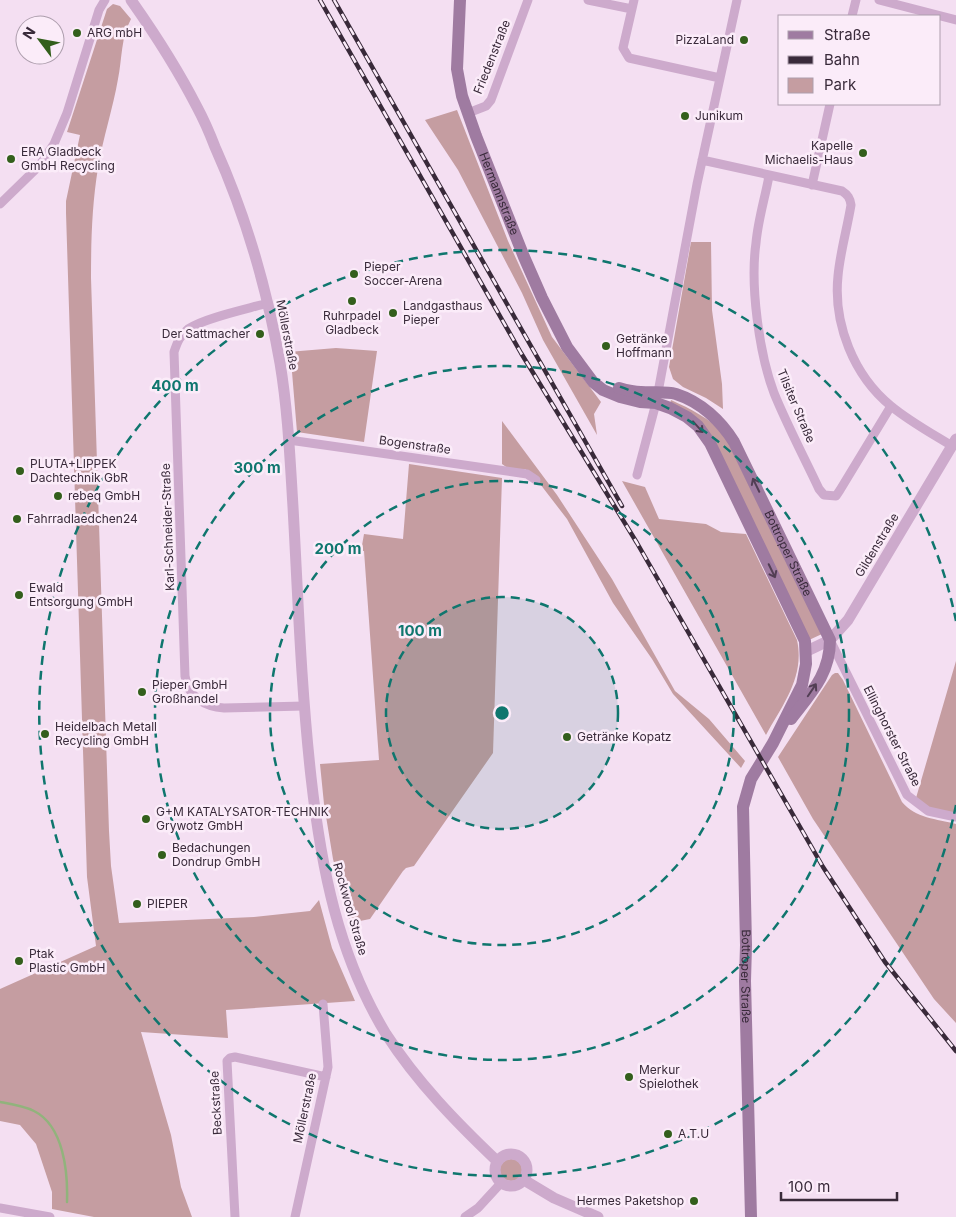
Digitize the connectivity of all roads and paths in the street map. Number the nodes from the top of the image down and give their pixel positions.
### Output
1 (104, 0) edge
2 (131, 0) edge
3 (460, 0) edge
4 (528, 0) edge
5 (588, 0) edge
6 (737, 0) edge
7 (856, 0) edge
8 (879, 0) edge
9 (633, 5) edge
10 (852, 15) edge
11 (937, 15) edge
12 (941, 16) edge
13 (956, 20) edge
14 (720, 78) junction
15 (830, 105) edge
16 (468, 113) junction
17 (702, 160) junction
18 (770, 176) junction
19 (812, 185) junction
20 (0, 204) edge
21 (268, 303) junction
22 (657, 398) junction
23 (891, 406) junction
24 (289, 440) junction
25 (954, 442) edge
26 (637, 475) dead end
27 (536, 480) dead end
28 (830, 640) junction
29 (807, 651) junction
30 (304, 706) junction
31 (772, 743) junction
32 (956, 817) edge
33 (323, 1004) dead end
34 (326, 1077) junction
35 (498, 1161) junction
36 (524, 1180) junction
37 (501, 1183) junction
38 (0, 1208) edge
39 (50, 1217) edge
40 (235, 1217) edge
41 (295, 1217) edge
42 (465, 1217) edge
43 (598, 1217) edge
44 (751, 1217) edge

1 - 20 street
2 - 21 street, Möllerstraße
3 - 16 main road, Hermannstraße
4 - 16 street, Friedenstraße
5 - 9 street
6 - 14 street
7 - 10 street
8 - 11 street
9 - 14 street
12 - 13 street
14 - 17 street
15 - 19 street
16 - 22 main road, Hermannstraße
17 - 18 street
17 - 22 street
18 - 19 street
18 - 23 street, Tilsiter Straße
19 - 23 street
21 - 24 street, Möllerstraße
21 - 30 street, Karl-Schneider-Straße
22 - 26 street
28 -> 22 main road, Bottroper Straße
22 -> 29 main road, Bottroper Straße
23 - 25 street
24 - 27 street, Bogenstraße
24 - 30 street, Möllerstraße
25 - 28 street, Gildenstraße
28 - 29 street, Gildenstraße
31 -> 28 main road, Bottroper Straße
28 - 32 street, Ellinghorster Straße
29 - 31 main road, Bottroper Straße
30 - 35 street, Rockwool Straße
31 - 44 main road, Bottroper Straße
33 - 34 street, Möllerstraße
34 - 40 street, Beckstraße
34 - 41 street, Möllerstraße
35 - 36 street
35 - 37 street
36 - 37 street
36 - 43 street
37 - 42 street
38 - 39 street

